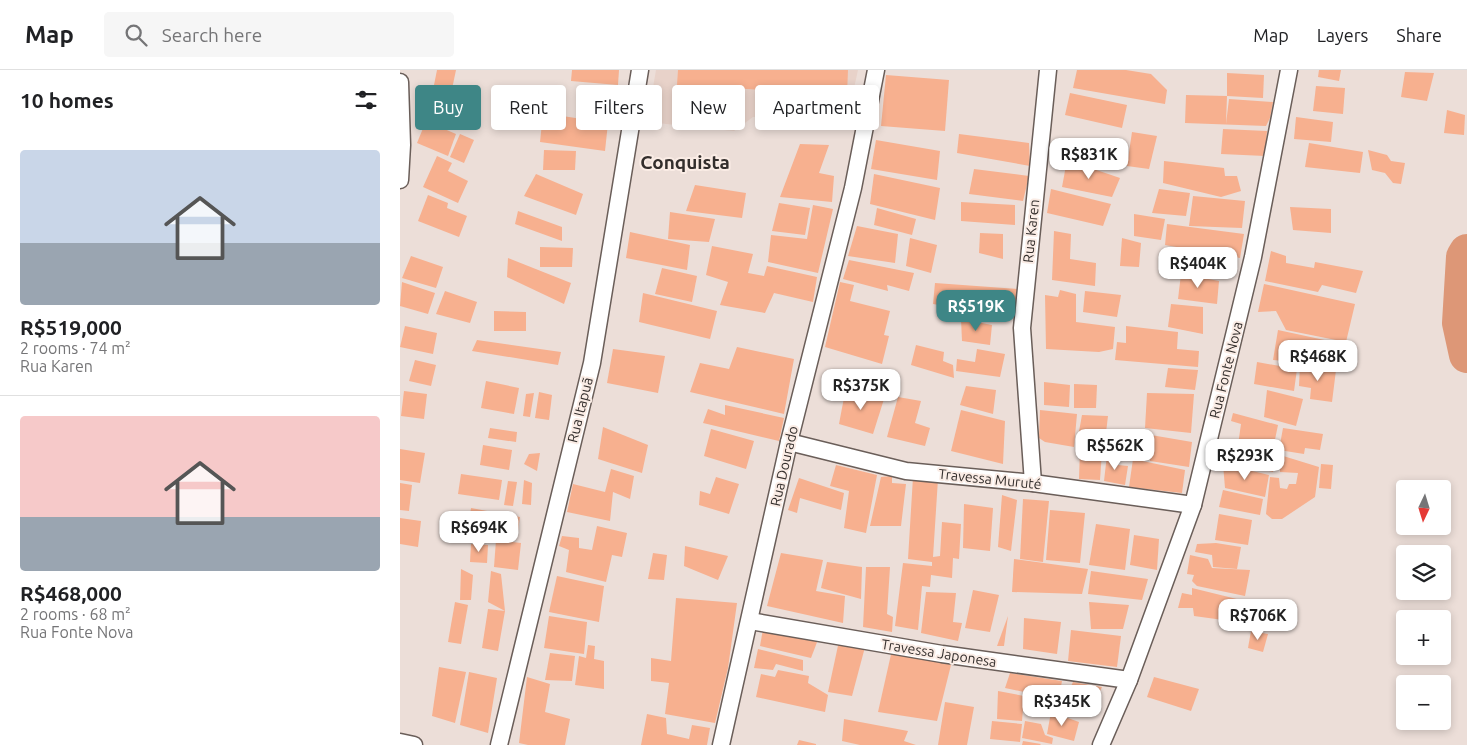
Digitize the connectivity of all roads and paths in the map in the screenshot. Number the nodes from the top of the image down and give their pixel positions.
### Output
1 (640, 70) edge
2 (876, 70) edge
3 (1048, 70) edge
4 (1289, 70) edge
5 (400, 82) edge
6 (400, 180) edge
7 (789, 442) junction
8 (1033, 483) junction
9 (1193, 505) junction
10 (750, 621) junction
11 (1129, 680) junction
12 (400, 742) edge
13 (414, 745) edge
14 (499, 745) edge
15 (721, 745) edge
16 (1101, 745) edge

1 - 14 street, Rua Itapuã
2 - 7 street, Rua Dourado
3 - 8 street, Rua Karen
4 - 9 street, Rua Fonte Nova
5 - 6 street
7 - 8 street, Travessa Muruté
7 - 10 street, Rua Dourado
8 - 9 street, Travessa Muruté
9 - 11 street, Rua Fonte Nova
10 - 11 street, Travessa Japonesa
10 - 15 street, Rua Dourado
11 - 16 street, Rua Fonte Nova
12 - 13 street

